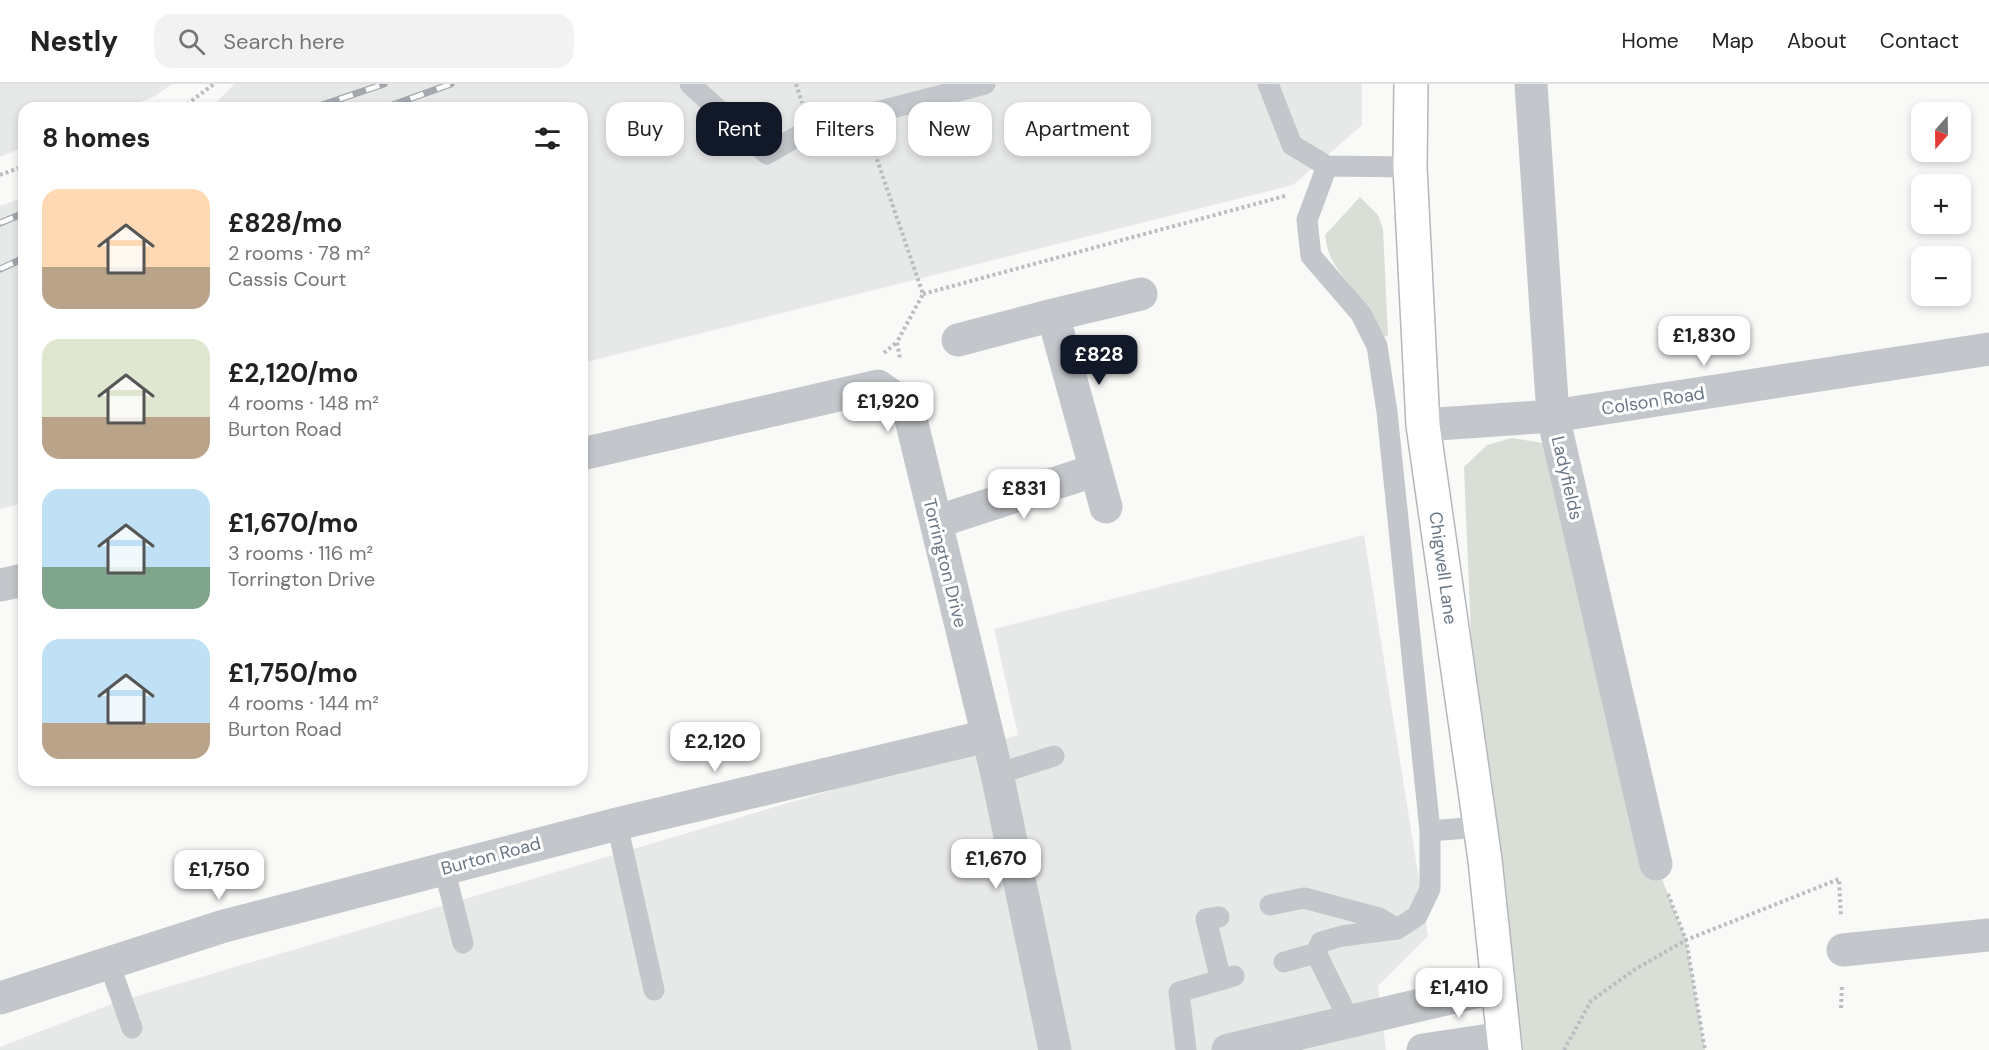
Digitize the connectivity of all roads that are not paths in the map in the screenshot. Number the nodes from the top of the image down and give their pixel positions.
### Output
1 (690, 84) edge
2 (986, 84) edge
3 (1268, 84) edge
4 (1411, 84) edge
5 (1532, 84) edge
6 (1327, 166) junction
7 (1410, 167) junction
8 (1141, 294) dead end
9 (1053, 315) junction
10 (958, 340) dead end
11 (1989, 349) edge
12 (1553, 416) junction
13 (1423, 425) junction
14 (588, 453) edge
15 (1096, 470) junction
16 (1106, 507) dead end
17 (936, 522) junction
18 (18, 581) edge
19 (0, 585) edge
20 (987, 736) junction
21 (1054, 756) dead end
22 (997, 774) junction
23 (616, 824) junction
24 (1479, 827) junction
25 (1430, 831) junction
26 (1656, 864) road end
27 (444, 868) junction
28 (1270, 905) dead end
29 (1219, 917) dead end
30 (1397, 929) junction
31 (1989, 935) edge
32 (463, 943) dead end
33 (1843, 950) road end
34 (1316, 953) junction
35 (1284, 962) dead end
36 (109, 963) junction
37 (1497, 987) junction
38 (654, 990) dead end
39 (0, 998) edge
40 (1350, 1022) junction
41 (132, 1028) dead end
42 (1504, 1044) edge
43 (1055, 1050) edge
44 (1186, 1050) edge
45 (1228, 1050) edge
46 (1423, 1050) edge

1 - 2 lane
3 - 6 lane
4 - 7 main road, Chigwell Lane
5 - 12 street, Ladyfields
6 - 7 lane
6 - 25 lane
7 - 13 main road, Chigwell Lane
8 - 9 street
9 - 10 street
9 - 15 street
11 - 12 street, Colson Road
12 - 13 street, Colson Road
12 - 26 street, Ladyfields
13 - 24 main road, Chigwell Lane
14 - 17 street, Torrington Drive
15 - 16 street
15 - 17 street
17 - 20 street, Torrington Drive
18 - 19 street
20 - 22 street, Torrington Drive
20 - 23 street, Burton Road
21 - 22 lane
22 - 43 street, Torrington Drive
23 - 27 street, Burton Road
23 - 38 lane
24 - 25 lane
24 - 37 main road, Chigwell Lane
25 - 30 lane
27 - 32 lane
27 - 36 street, Burton Road
28 - 30 lane
29 - 44 lane
30 - 34 lane
31 - 33 street
34 - 35 lane
34 - 40 lane
36 - 39 street, Burton Road
36 - 41 lane
37 - 40 street
37 - 42 main road, Chigwell Lane
40 - 45 street
42 - 46 street

